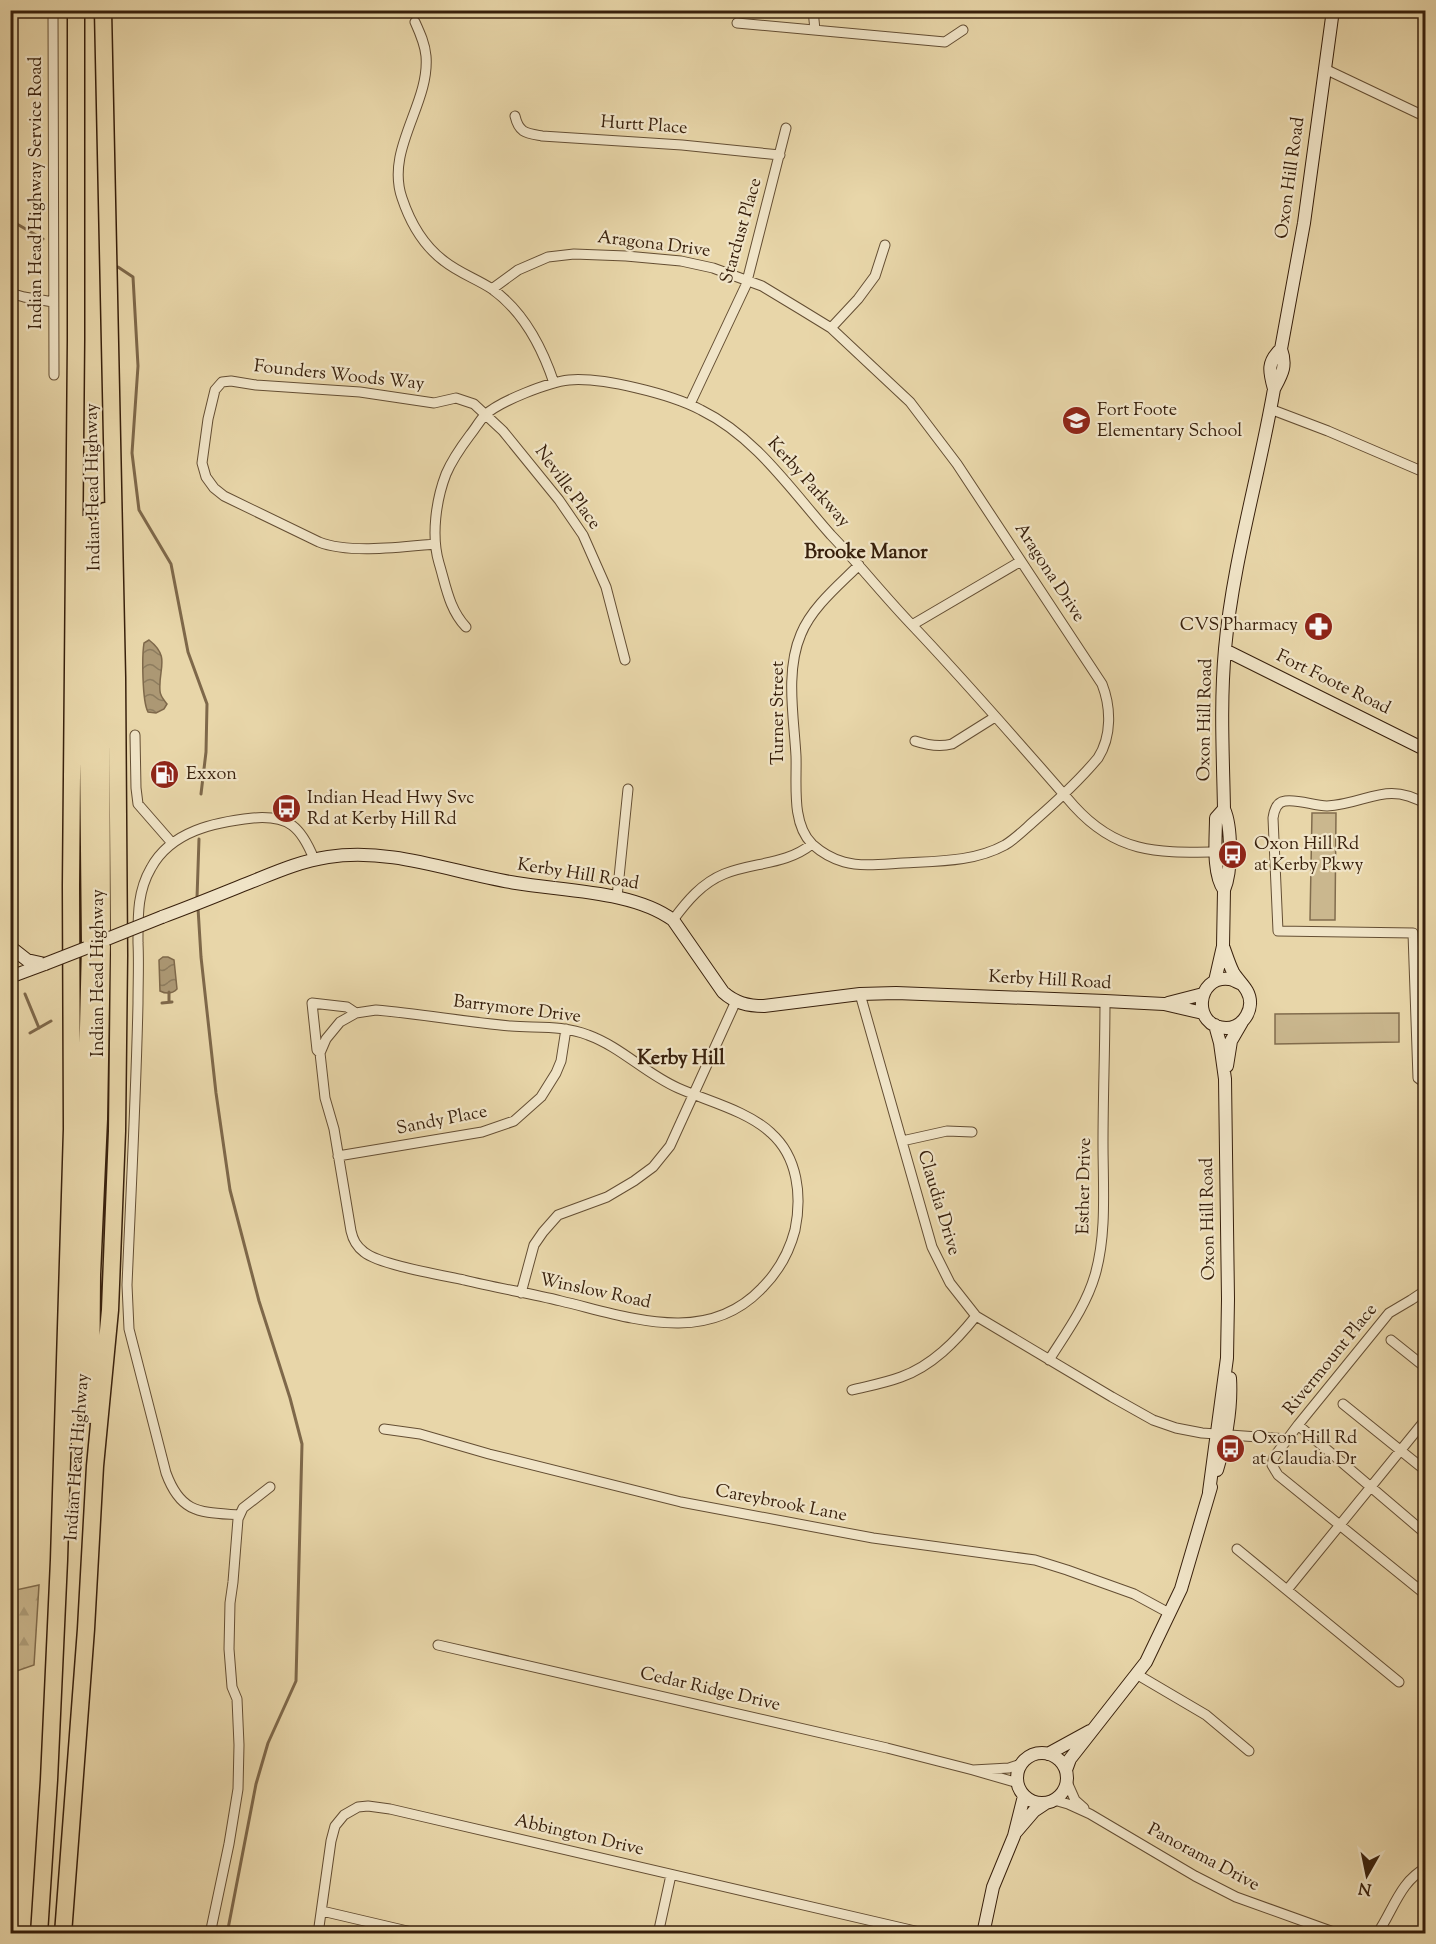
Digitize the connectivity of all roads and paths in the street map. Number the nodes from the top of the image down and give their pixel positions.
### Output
1 (53, 10) edge
2 (76, 10) edge
3 (103, 10) edge
4 (813, 10) edge
5 (1334, 10) edge
6 (415, 22) dead end
7 (737, 23) dead end
8 (815, 30) junction
9 (963, 30) dead end
10 (1325, 69) junction
11 (515, 116) dead end
12 (1425, 117) edge
13 (786, 128) dead end
14 (780, 155) junction
15 (885, 245) dead end
16 (748, 279) junction
17 (492, 289) junction
18 (10, 292) edge
19 (53, 302) junction
20 (831, 328) junction
21 (76, 340) junction
22 (54, 375) dead end
23 (554, 383) junction
24 (690, 404) junction
25 (1270, 409) junction
26 (486, 414) junction
27 (113, 454) junction
28 (1425, 473) edge
29 (435, 544) junction
30 (1021, 561) junction
31 (859, 565) junction
32 (912, 625) junction
33 (466, 627) dead end
34 (1225, 650) junction
35 (625, 660) dead end
36 (995, 717) junction
37 (135, 735) dead end
38 (915, 741) dead end
39 (1425, 750) edge
40 (628, 789) dead end
41 (1064, 795) junction
42 (1425, 804) edge
43 (1224, 809) junction
44 (172, 843) junction
45 (812, 844) junction
46 (1216, 852) junction
47 (1229, 852) junction
48 (314, 859) junction
49 (1224, 890) junction
50 (617, 897) junction
51 (673, 920) junction
52 (96, 944) junction
53 (1223, 946) junction
54 (11, 951) edge
55 (45, 964) junction
56 (10, 977) edge
57 (1215, 981) junction
58 (1242, 984) junction
59 (860, 994) junction
60 (1203, 994) junction
61 (1105, 1000) junction
62 (736, 1001) junction
63 (312, 1003) joint
64 (1164, 1004) junction
65 (356, 1012) junction
66 (1203, 1013) junction
67 (1242, 1022) junction
68 (1215, 1025) junction
69 (566, 1029) junction
70 (320, 1053) junction
71 (1225, 1080) junction
72 (1422, 1081) edge
73 (694, 1095) junction
74 (972, 1132) dead end
75 (902, 1141) junction
76 (338, 1156) junction
77 (1425, 1290) edge
78 (521, 1293) junction
79 (976, 1316) junction
80 (1391, 1340) dead end
81 (1049, 1360) junction
82 (1425, 1368) edge
83 (852, 1390) dead end
84 (1343, 1404) dead end
85 (1425, 1419) edge
86 (1298, 1425) junction
87 (384, 1428) dead end
88 (1221, 1436) junction
89 (1287, 1439) junction
90 (1400, 1450) junction
91 (95, 1466) junction
92 (1425, 1471) edge
93 (270, 1487) dead end
94 (1370, 1488) junction
95 (239, 1515) junction
96 (1340, 1526) junction
97 (1425, 1534) edge
98 (1237, 1549) dead end
99 (58, 1560) junction
100 (1287, 1590) junction
101 (1425, 1595) edge
102 (1169, 1613) junction
103 (438, 1645) dead end
104 (1138, 1675) junction
105 (1399, 1682) dead end
106 (1094, 1729) junction
107 (1249, 1751) dead end
108 (1048, 1754) junction
109 (1021, 1764) junction
110 (973, 1770) junction
111 (1066, 1776) junction
112 (1018, 1783) junction
113 (1024, 1796) junction
114 (1050, 1802) junction
115 (1090, 1814) junction
116 (1014, 1836) junction
117 (1425, 1868) edge
118 (671, 1875) junction
119 (322, 1911) junction
120 (39, 1934) edge
121 (63, 1934) edge
122 (210, 1934) edge
123 (318, 1934) edge
124 (420, 1934) edge
125 (658, 1934) edge
126 (928, 1934) edge
127 (983, 1934) edge
128 (1339, 1934) edge
129 (1377, 1934) edge

1 - 19 street, Indian Head Highway Service Road
2 - 21 highway, Indian Head Highway
3 - 27 highway, Indian Head Highway
4 - 8 street
5 - 10 main road, Oxon Hill Road
6 - 17 street
7 - 8 street
8 - 9 street
10 - 12 street
10 - 25 main road, Oxon Hill Road
11 - 14 street, Hurtt Place
13 - 14 street, Stardust Place
14 - 16 street, Stardust Place
15 - 20 street
16 - 17 street, Aragona Drive
16 - 20 street, Aragona Drive
16 - 24 street, Stardust Place
17 - 23 street
18 - 19 street
19 - 22 street, Indian Head Highway Service Road
20 - 30 street, Aragona Drive
21 - 52 highway
21 - 99 highway, Indian Head Highway
23 - 24 street, Kerby Parkway
23 - 26 street, Kerby Parkway
24 - 31 street, Kerby Parkway
25 - 28 street
25 - 34 main road, Oxon Hill Road
26 - 29 street, Kerby Parkway
26 - 29 street, Founders Woods Way
26 - 35 street, Neville Place
27 - 52 highway
27 - 91 highway, Indian Head Highway
29 - 33 street, Kerby Parkway
30 - 32 street
30 - 41 street, Aragona Drive
31 - 32 street, Kerby Parkway
31 - 45 street, Turner Street
32 - 36 street, Kerby Parkway
34 - 39 main road, Fort Foote Road
34 - 43 main road, Oxon Hill Road
36 - 38 street
36 - 41 street, Kerby Parkway
37 - 44 street
40 - 50 street
41 - 45 street, Aragona Drive
41 - 46 street, Kerby Parkway
42 - 72 street
43 - 46 main road
43 - 47 main road, Oxon Hill Road
44 - 48 street
44 - 95 street
45 - 51 street
46 - 47 street, Kerby Parkway
46 - 49 main road
47 - 49 main road, Oxon Hill Road
48 - 50 main road, Kerby Hill Road
48 - 52 main road, Kerby Hill Road, bridge
49 - 53 main road, Oxon Hill Road
50 - 51 main road, Kerby Hill Road
51 - 62 main road, Kerby Hill Road
52 - 55 main road, Kerby Hill Road, bridge
52 - 91 highway
52 - 99 highway
53 - 57 main road, Oxon Hill Road
53 - 58 main road, Oxon Hill Road
54 - 55 main road
55 - 56 main road, Kerby Hill Road
57 - 58 main road
57 - 60 main road
58 - 67 main road
59 - 61 main road, Kerby Hill Road
59 - 62 main road, Kerby Hill Road
59 - 75 street, Claudia Drive
60 - 64 main road, Kerby Hill Road
60 - 66 main road
61 - 64 main road, Kerby Hill Road
61 - 81 street, Esther Drive
62 - 73 street
63 - 65 street, Barrymore Drive
63 - 70 street, Winslow Road
64 - 66 main road, Kerby Hill Road
65 - 69 street, Barrymore Drive
65 - 70 street
66 - 68 main road
67 - 68 main road
67 - 71 main road, Oxon Hill Road
68 - 71 main road, Oxon Hill Road
69 - 73 street, Barrymore Drive
69 - 76 street, Sandy Place
70 - 76 street, Winslow Road
71 - 88 main road, Oxon Hill Road
73 - 78 street
73 - 78 street, Winslow Road
74 - 75 street
75 - 79 street, Claudia Drive
76 - 78 street, Winslow Road
77 - 86 street, Rivermount Place
79 - 81 street, Claudia Drive
79 - 83 street
80 - 82 street
81 - 88 street, Claudia Drive
84 - 90 street
85 - 90 street
86 - 89 street, Rivermount Place
86 - 94 street
87 - 102 street, Careybrook Lane
88 - 89 street, Claudia Drive
88 - 102 main road, Oxon Hill Road
89 - 96 street, Rivermount Place
90 - 92 street
90 - 94 street
91 - 121 highway, Indian Head Highway
93 - 95 street
94 - 96 street
94 - 97 street
95 - 122 street
96 - 100 street
96 - 101 street
98 - 100 street
99 - 120 highway, Indian Head Highway
100 - 105 street
102 - 104 main road, Oxon Hill Road
103 - 110 street, Cedar Ridge Drive
104 - 106 main road, Oxon Hill Road
104 - 107 street
106 - 108 main road, Oxon Hill Road
106 - 111 main road, Oxon Hill Road
108 - 109 main road
108 - 111 main road
109 - 110 street, Cedar Ridge Drive
109 - 112 main road
110 - 112 street, Cedar Ridge Drive
111 - 114 main road
111 - 115 street, Panorama Drive
112 - 113 main road
113 - 114 main road
113 - 116 main road
114 - 115 street, Panorama Drive
114 - 116 main road
115 - 128 street, Panorama Drive
116 - 127 main road
117 - 129 street
118 - 119 street, Abbington Drive
118 - 125 street
118 - 126 street, Abbington Drive
119 - 123 street, Abbington Drive
119 - 124 street

